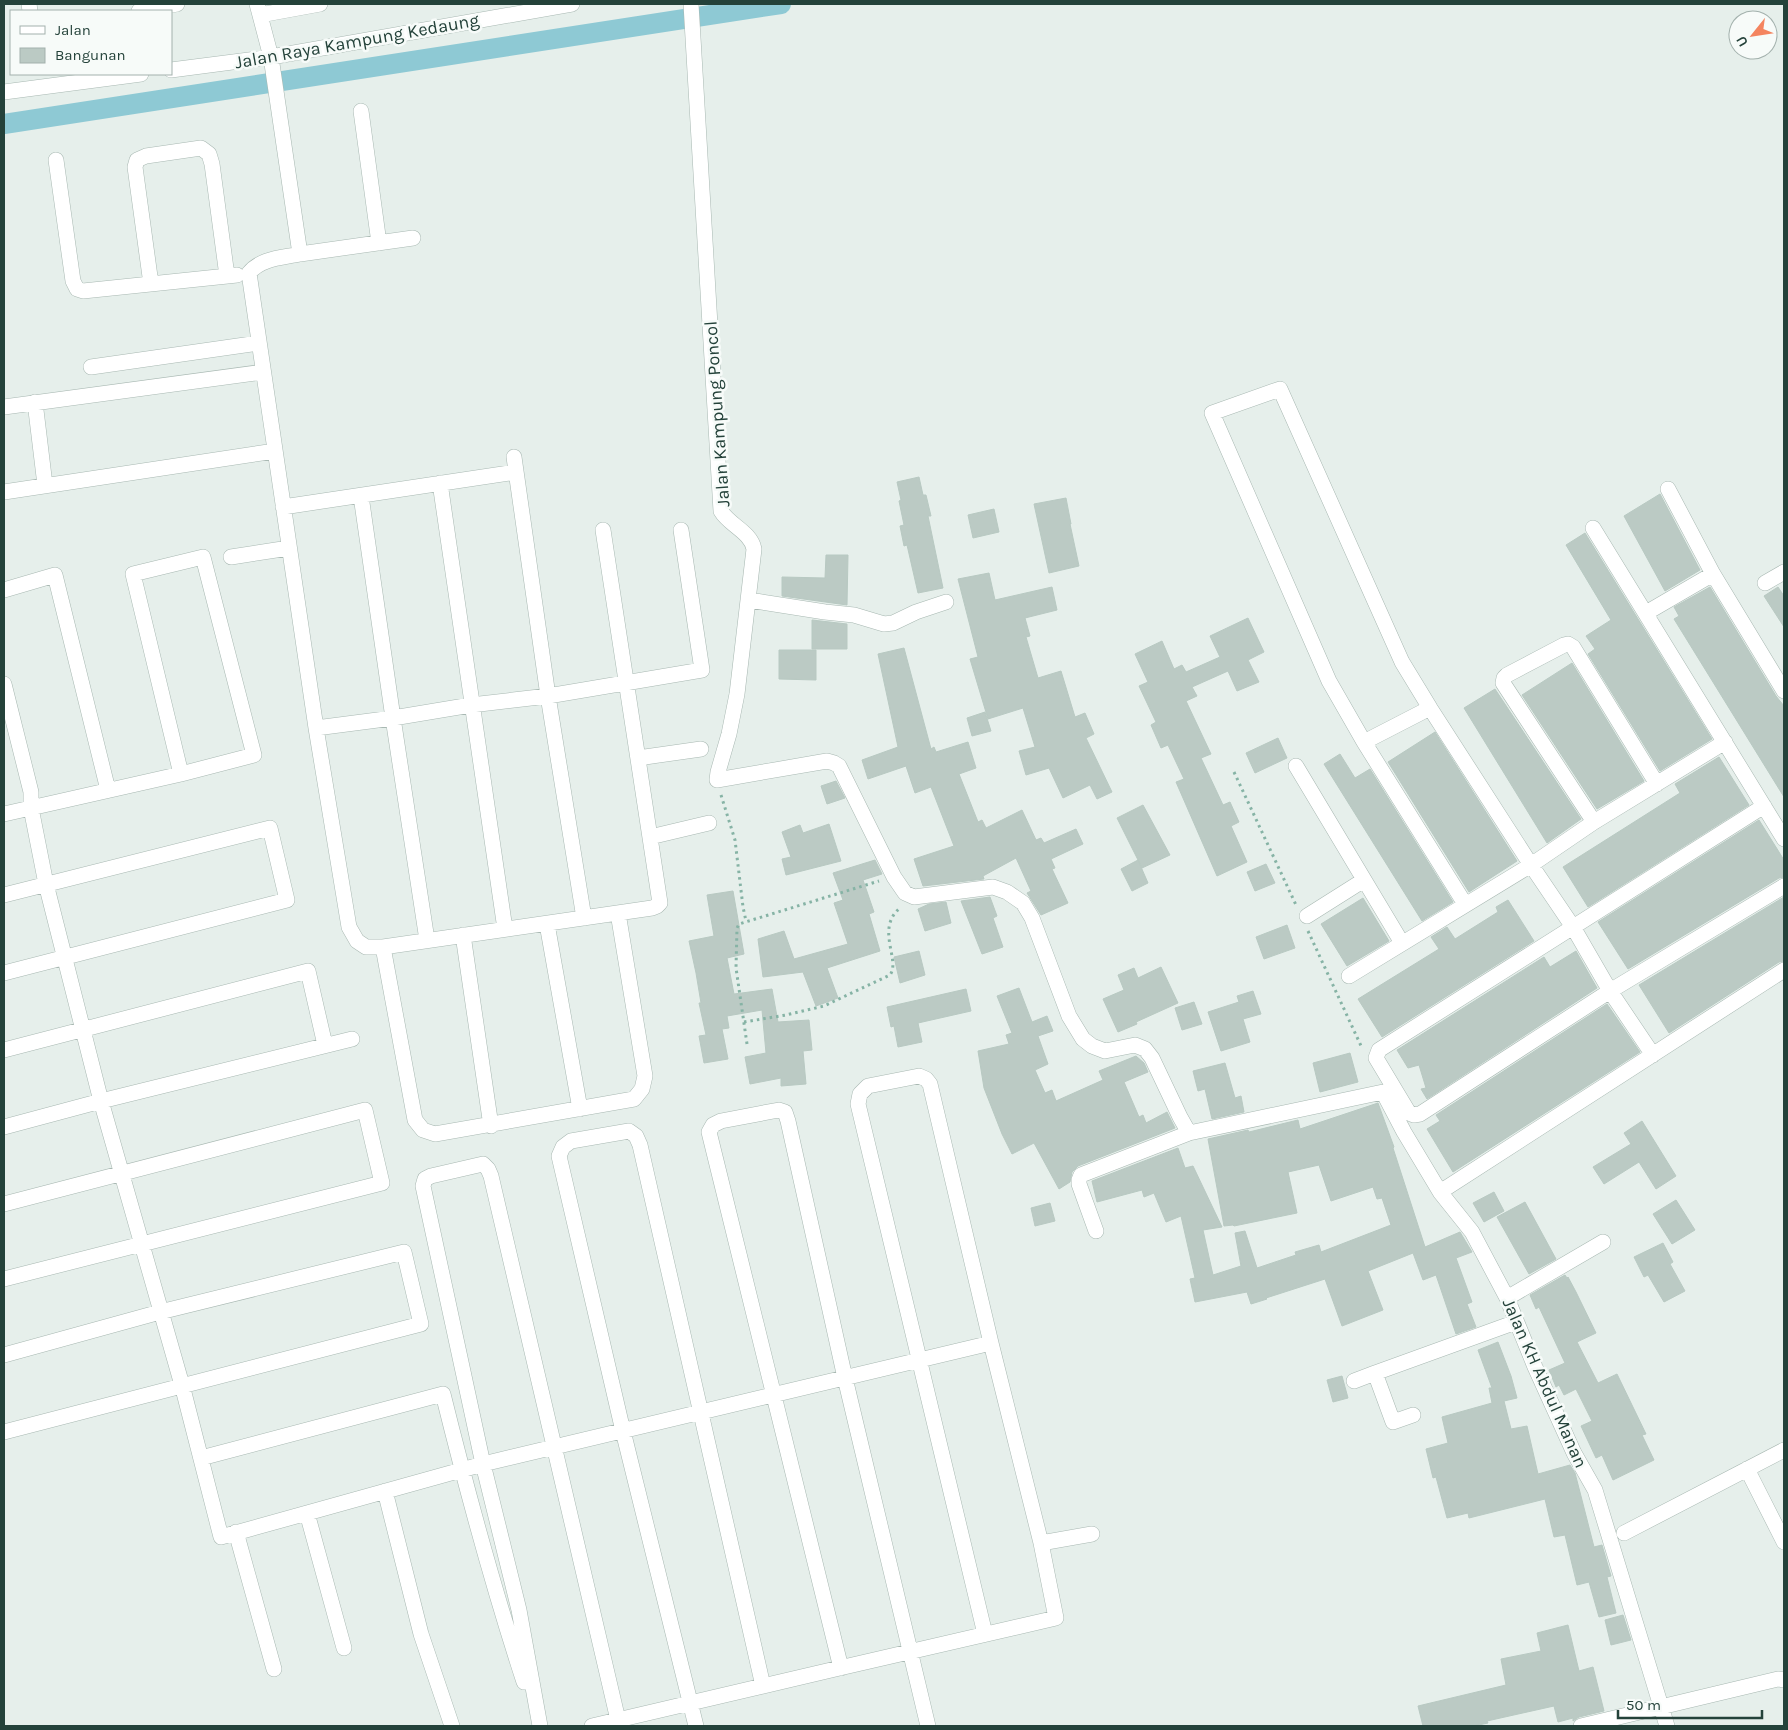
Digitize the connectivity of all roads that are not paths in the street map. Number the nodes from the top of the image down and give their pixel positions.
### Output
1 (175, 4) edge
2 (320, 4) edge
3 (572, 4) edge
4 (691, 4) edge
5 (259, 9) edge
6 (144, 10) edge
7 (272, 61) junction
8 (172, 70) edge
9 (134, 75) edge
10 (4, 92) edge
11 (361, 111) dead end
12 (56, 160) dead end
13 (413, 238) dead end
14 (379, 243) junction
15 (300, 254) junction
16 (249, 273) junction
17 (227, 276) junction
18 (151, 284) junction
19 (259, 343) junction
20 (91, 367) dead end
21 (263, 372) junction
22 (36, 402) junction
23 (4, 407) edge
24 (275, 451) junction
25 (440, 483) junction
26 (45, 486) junction
27 (1668, 489) dead end
28 (4, 492) edge
29 (361, 496) junction
30 (283, 507) junction
31 (1594, 528) dead end
32 (603, 530) dead end
33 (681, 530) dead end
34 (289, 548) junction
35 (231, 557) dead end
36 (1784, 572) edge
37 (1713, 574) junction
38 (1765, 583) dead end
39 (4, 590) edge
40 (749, 600) junction
41 (946, 602) dead end
42 (1646, 613) junction
43 (4, 684) edge
44 (626, 684) junction
45 (1784, 691) edge
46 (548, 696) junction
47 (471, 705) junction
48 (1430, 708) junction
49 (393, 718) junction
50 (316, 728) junction
51 (1364, 742) junction
52 (1725, 742) junction
53 (701, 749) dead end
54 (638, 758) junction
55 (1296, 766) dead end
56 (181, 774) junction
57 (1657, 784) junction
58 (108, 790) junction
59 (1764, 806) junction
60 (31, 808) junction
61 (4, 814) edge
62 (1594, 822) junction
63 (709, 823) dead end
64 (650, 837) junction
65 (1784, 839) edge
66 (1531, 865) junction
67 (1364, 880) junction
68 (46, 884) junction
69 (1784, 886) edge
70 (4, 895) edge
71 (1465, 904) junction
72 (618, 913) junction
73 (1307, 916) dead end
74 (584, 918) junction
75 (547, 924) junction
76 (1573, 927) junction
77 (505, 929) junction
78 (463, 935) junction
79 (427, 940) junction
80 (1402, 943) junction
81 (383, 948) junction
82 (66, 957) junction
83 (1784, 970) edge
84 (4, 973) edge
85 (1349, 976) dead end
86 (1610, 991) junction
87 (84, 1030) junction
88 (352, 1039) dead end
89 (325, 1045) junction
90 (4, 1050) edge
91 (1653, 1055) junction
92 (102, 1101) junction
93 (580, 1109) junction
94 (491, 1126) junction
95 (4, 1127) edge
96 (1189, 1133) junction
97 (122, 1174) junction
98 (1440, 1192) junction
99 (4, 1204) edge
100 (1096, 1231) dead end
101 (1603, 1242) dead end
102 (142, 1244) junction
103 (4, 1279) edge
104 (1507, 1298) junction
105 (160, 1312) junction
106 (1516, 1322) junction
107 (991, 1343) junction
108 (4, 1355) edge
109 (919, 1361) junction
110 (1375, 1373) junction
111 (845, 1378) junction
112 (1354, 1381) dead end
113 (182, 1385) junction
114 (773, 1396) junction
115 (702, 1412) junction
116 (1413, 1415) dead end
117 (623, 1431) junction
118 (4, 1432) edge
119 (556, 1447) junction
120 (1784, 1450) edge
121 (201, 1458) junction
122 (483, 1464) junction
123 (1747, 1469) junction
124 (462, 1470) junction
125 (386, 1491) junction
126 (307, 1513) junction
127 (236, 1532) junction
128 (1624, 1533) dead end
129 (1092, 1534) dead end
130 (1783, 1537) edge
131 (1041, 1543) junction
132 (985, 1634) junction
133 (344, 1648) dead end
134 (911, 1652) junction
135 (841, 1668) junction
136 (274, 1669) dead end
137 (1784, 1680) edge
138 (764, 1686) junction
139 (690, 1703) junction
140 (1662, 1707) junction
141 (618, 1720) junction
142 (452, 1726) edge
143 (539, 1726) edge
144 (592, 1726) edge
145 (696, 1726) edge
146 (928, 1726) edge
147 (1581, 1726) edge
148 (1667, 1726) edge

1 - 6 street
2 - 5 street
3 - 7 street, Jalan Raya Kampung Kedaung
4 - 40 street, Jalan Kampung Poncol
5 - 7 street
7 - 8 street, Jalan Raya Kampung Kedaung
7 - 15 street
9 - 10 street
11 - 14 street
12 - 18 street
13 - 14 street
14 - 15 street
15 - 16 street
16 - 17 street
16 - 19 street
17 - 18 street
17 - 18 street
19 - 20 street
19 - 21 street
21 - 22 street
21 - 24 street
22 - 23 street
22 - 26 street
24 - 26 street
24 - 30 street
25 - 29 street
25 - 46 street
25 - 47 street
26 - 28 street
27 - 37 street
29 - 30 street
29 - 49 street
30 - 34 street
31 - 42 street
32 - 44 street
33 - 44 street
34 - 35 street
34 - 50 street
36 - 38 street
37 - 42 street
37 - 45 street
39 - 58 street
40 - 41 street
40 - 96 street, Jalan Kampung Poncol
42 - 52 street
43 - 60 street
44 - 46 street
44 - 54 street
46 - 47 street
46 - 74 street
47 - 49 street
47 - 77 street
48 - 51 street
48 - 51 street
48 - 66 street
49 - 50 street
49 - 79 street
50 - 81 street
51 - 71 street
52 - 57 street
52 - 59 street
53 - 54 street
54 - 64 street
55 - 67 street
56 - 56 street
56 - 58 street
57 - 62 street
57 - 62 street
58 - 60 street
59 - 65 street
59 - 76 street
60 - 61 street
60 - 68 street
62 - 66 street
63 - 64 street
64 - 72 street
66 - 71 street
66 - 76 street
67 - 73 street
67 - 80 street
68 - 70 street
68 - 82 street
68 - 82 street
69 - 86 street
71 - 80 street
72 - 74 street
72 - 93 street
74 - 75 street
75 - 77 street
75 - 93 street
76 - 86 street
76 - 86 street
77 - 78 street
78 - 79 street
78 - 94 street
79 - 81 street
80 - 85 street
81 - 94 street
82 - 84 street
82 - 87 street
83 - 91 street
86 - 91 street
87 - 89 street
87 - 90 street
87 - 92 street
88 - 89 street
89 - 92 street
91 - 98 street
92 - 95 street
92 - 97 street
93 - 94 street
96 - 98 street, Jalan KH Abdul Manan
96 - 100 street
97 - 99 street
97 - 102 street
97 - 102 street
98 - 104 street, Jalan KH Abdul Manan
101 - 104 street
102 - 103 street
102 - 105 street
104 - 106 street, Jalan KH Abdul Manan
105 - 108 street
105 - 113 street
105 - 113 street
106 - 110 street
106 - 140 street, Jalan KH Abdul Manan
107 - 109 street
107 - 109 street
107 - 131 street
109 - 111 street
109 - 132 street
110 - 112 street
110 - 116 street
111 - 114 street
111 - 114 street
111 - 134 street
113 - 118 street
113 - 121 street
114 - 115 street
114 - 135 street
115 - 117 street
115 - 117 street
115 - 138 street
117 - 119 street
117 - 139 street
119 - 122 street
119 - 122 street
119 - 141 street
120 - 123 street
121 - 124 street
121 - 127 street
122 - 124 street
122 - 143 street
123 - 128 street
123 - 130 street
124 - 125 street
124 - 143 street
125 - 126 street
125 - 142 street
126 - 127 street
126 - 133 street
127 - 136 street
129 - 131 street
131 - 132 street
132 - 134 street
134 - 135 street
134 - 146 street
135 - 138 street
137 - 140 street
138 - 139 street
139 - 141 street
139 - 145 street
140 - 147 street
140 - 148 street, Jalan KH Abdul Manan
141 - 144 street

